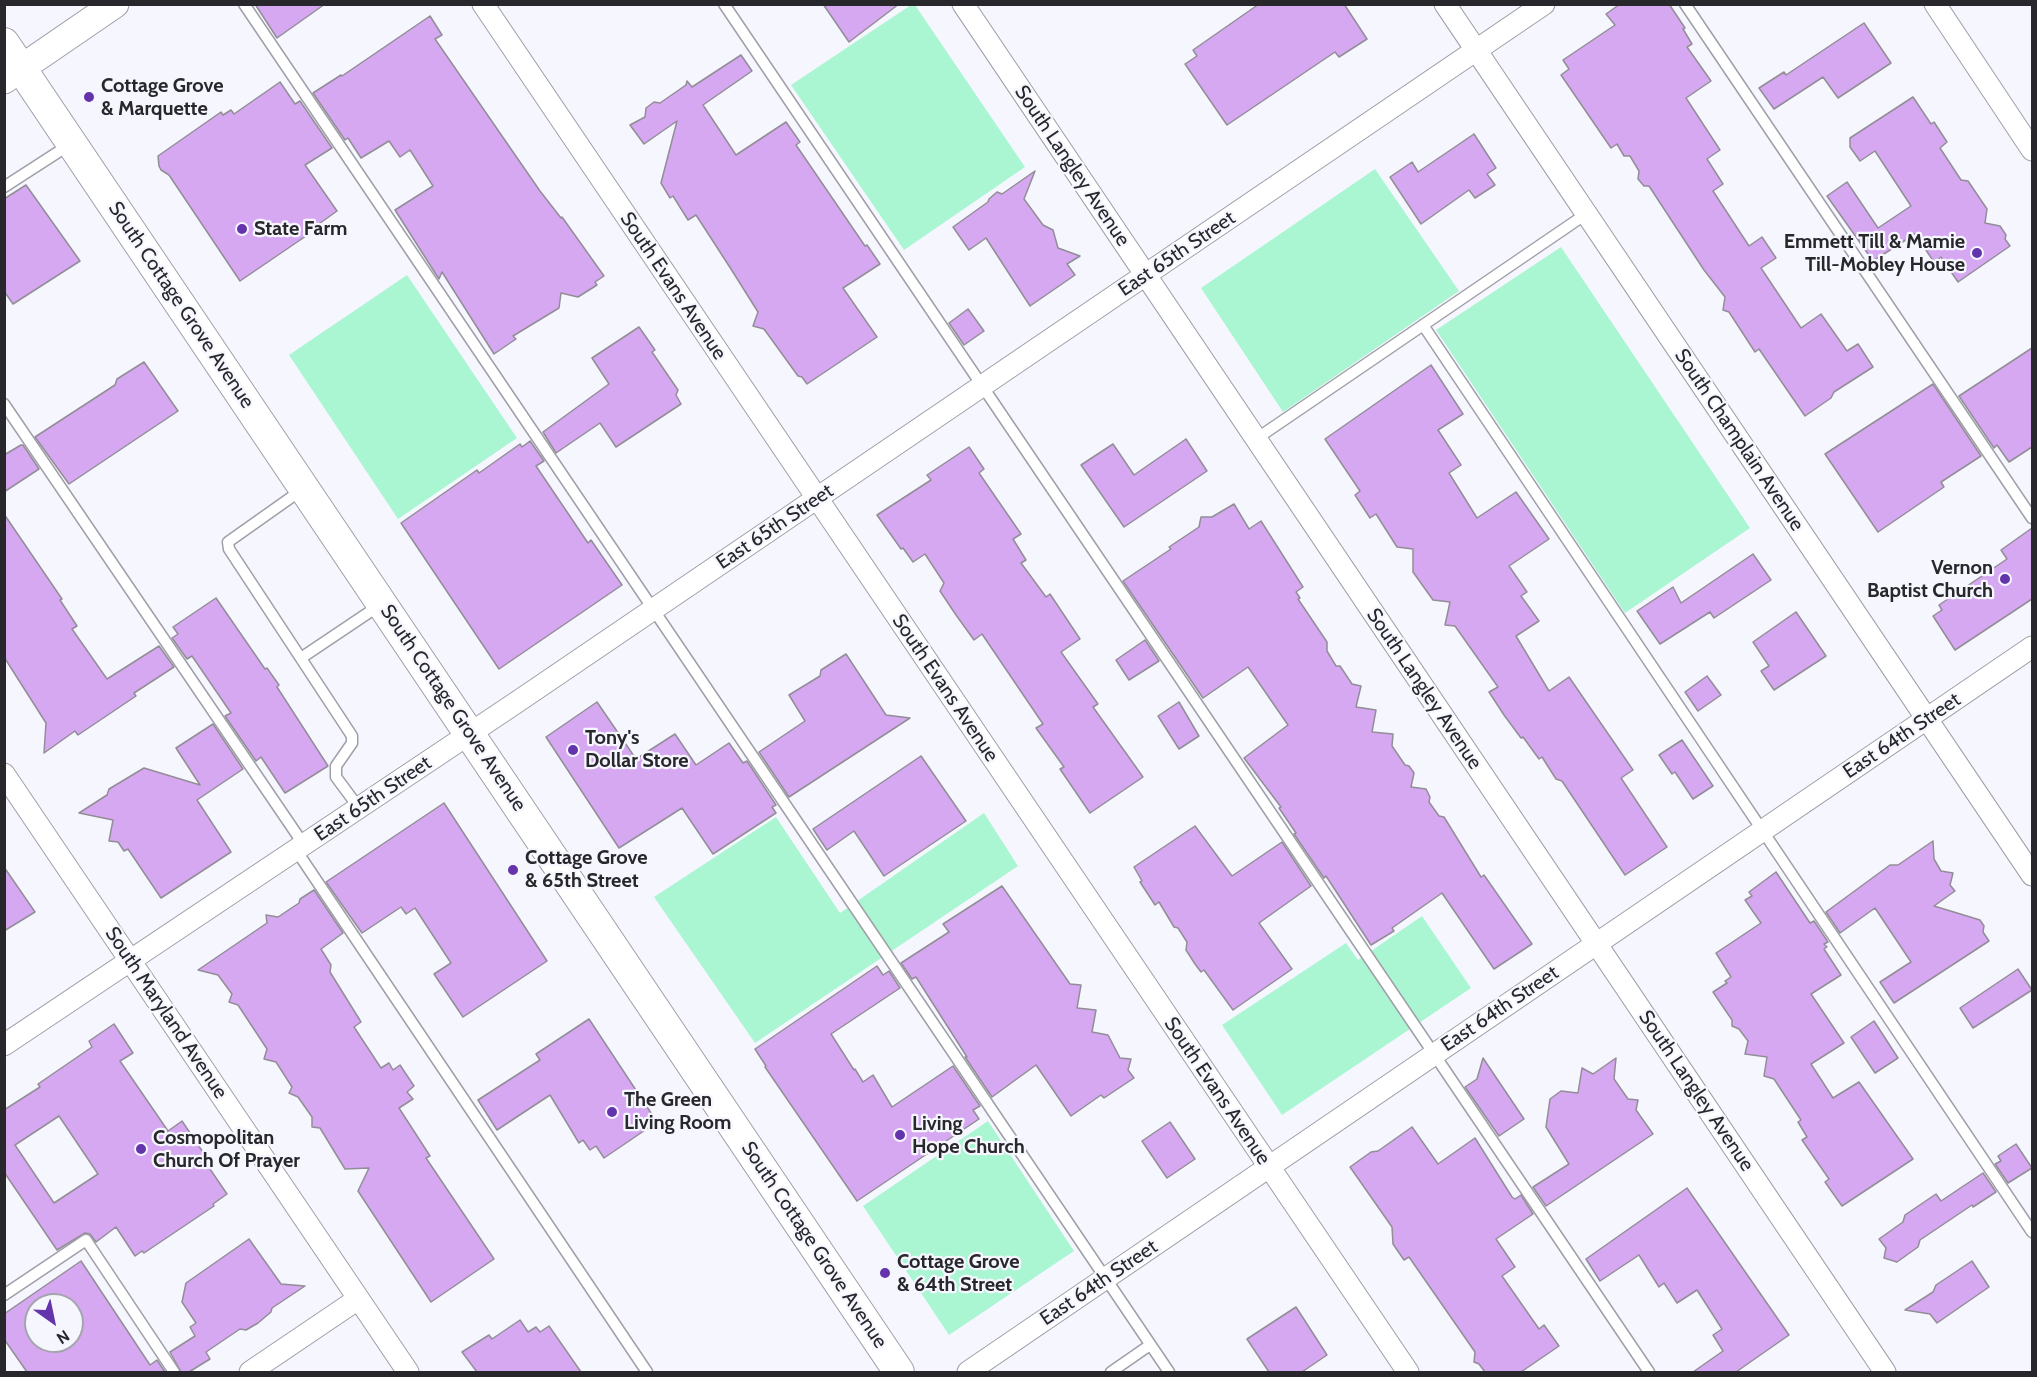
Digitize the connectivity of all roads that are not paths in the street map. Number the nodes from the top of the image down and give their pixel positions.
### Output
1 (115, 4) edge
2 (244, 4) edge
3 (483, 4) edge
4 (724, 4) edge
5 (963, 4) edge
6 (1445, 4) edge
7 (1544, 4) edge
8 (1685, 4) edge
9 (1935, 4) edge
10 (4, 44) edge
11 (1476, 51) junction
12 (13, 74) edge
13 (72, 143) junction
14 (2032, 150) edge
15 (4, 187) edge
16 (1586, 214) junction
17 (1145, 275) junction
18 (1423, 325) junction
19 (982, 386) junction
20 (4, 404) edge
21 (1256, 439) junction
22 (304, 488) junction
23 (817, 498) junction
24 (2032, 518) edge
25 (383, 603) junction
26 (653, 609) junction
27 (2032, 647) edge
28 (301, 658) junction
29 (1927, 719) junction
30 (470, 734) junction
31 (4, 774) edge
32 (359, 808) junction
33 (1762, 831) junction
34 (300, 848) junction
35 (2032, 875) edge
36 (1596, 944) junction
37 (131, 961) junction
38 (4, 1045) edge
39 (1434, 1054) junction
40 (1269, 1167) junction
41 (2032, 1232) edge
42 (1106, 1279) junction
43 (4, 1295) edge
44 (358, 1299) junction
45 (1150, 1345) junction
46 (174, 1372) edge
47 (250, 1372) edge
48 (408, 1372) edge
49 (647, 1372) edge
50 (899, 1372) edge
51 (968, 1372) edge
52 (1111, 1372) edge
53 (1169, 1372) edge
54 (1408, 1372) edge
55 (1649, 1372) edge
56 (1885, 1372) edge

1 - 12 street
2 - 26 lane
3 - 23 street, South Evans Avenue
4 - 19 lane
5 - 17 street, South Langley Avenue
6 - 11 street, South Champlain Avenue
7 - 11 street, East 65th Street
8 - 24 lane
9 - 14 street
10 - 12 main road, South Cottage Grove Avenue
11 - 16 street, South Champlain Avenue
11 - 17 street, East 65th Street
12 - 13 main road, South Cottage Grove Avenue
13 - 15 lane
13 - 22 main road, South Cottage Grove Avenue
16 - 18 lane
16 - 29 street, South Champlain Avenue
17 - 19 street, East 65th Street
17 - 21 street, South Langley Avenue
18 - 21 lane
18 - 33 lane
19 - 23 street, East 65th Street
19 - 39 lane
20 - 34 lane
21 - 36 street, South Langley Avenue
22 - 25 main road, South Cottage Grove Avenue
22 - 28 lane
23 - 26 street, East 65th Street
23 - 40 street, South Evans Avenue
25 - 28 lane
25 - 30 main road, South Cottage Grove Avenue
26 - 30 street, East 65th Street
26 - 42 lane
27 - 29 street, East 64th Street
28 - 32 lane
29 - 33 street, East 64th Street
29 - 35 street, South Champlain Avenue
30 - 32 street, East 65th Street
30 - 50 main road, South Cottage Grove Avenue
31 - 37 street, South Maryland Avenue
32 - 34 street, East 65th Street
33 - 36 street, East 64th Street
33 - 41 lane
34 - 37 street, East 65th Street
34 - 49 lane
36 - 39 street, East 64th Street
36 - 56 street, South Langley Avenue
37 - 38 street, East 65th Street
37 - 44 street, South Maryland Avenue
39 - 40 street, East 64th Street
39 - 55 lane
40 - 42 street, East 64th Street
40 - 54 street, South Evans Avenue
42 - 45 lane
42 - 51 street, East 64th Street
43 - 46 lane
44 - 47 street
44 - 48 street, South Maryland Avenue
45 - 52 lane
45 - 53 lane

